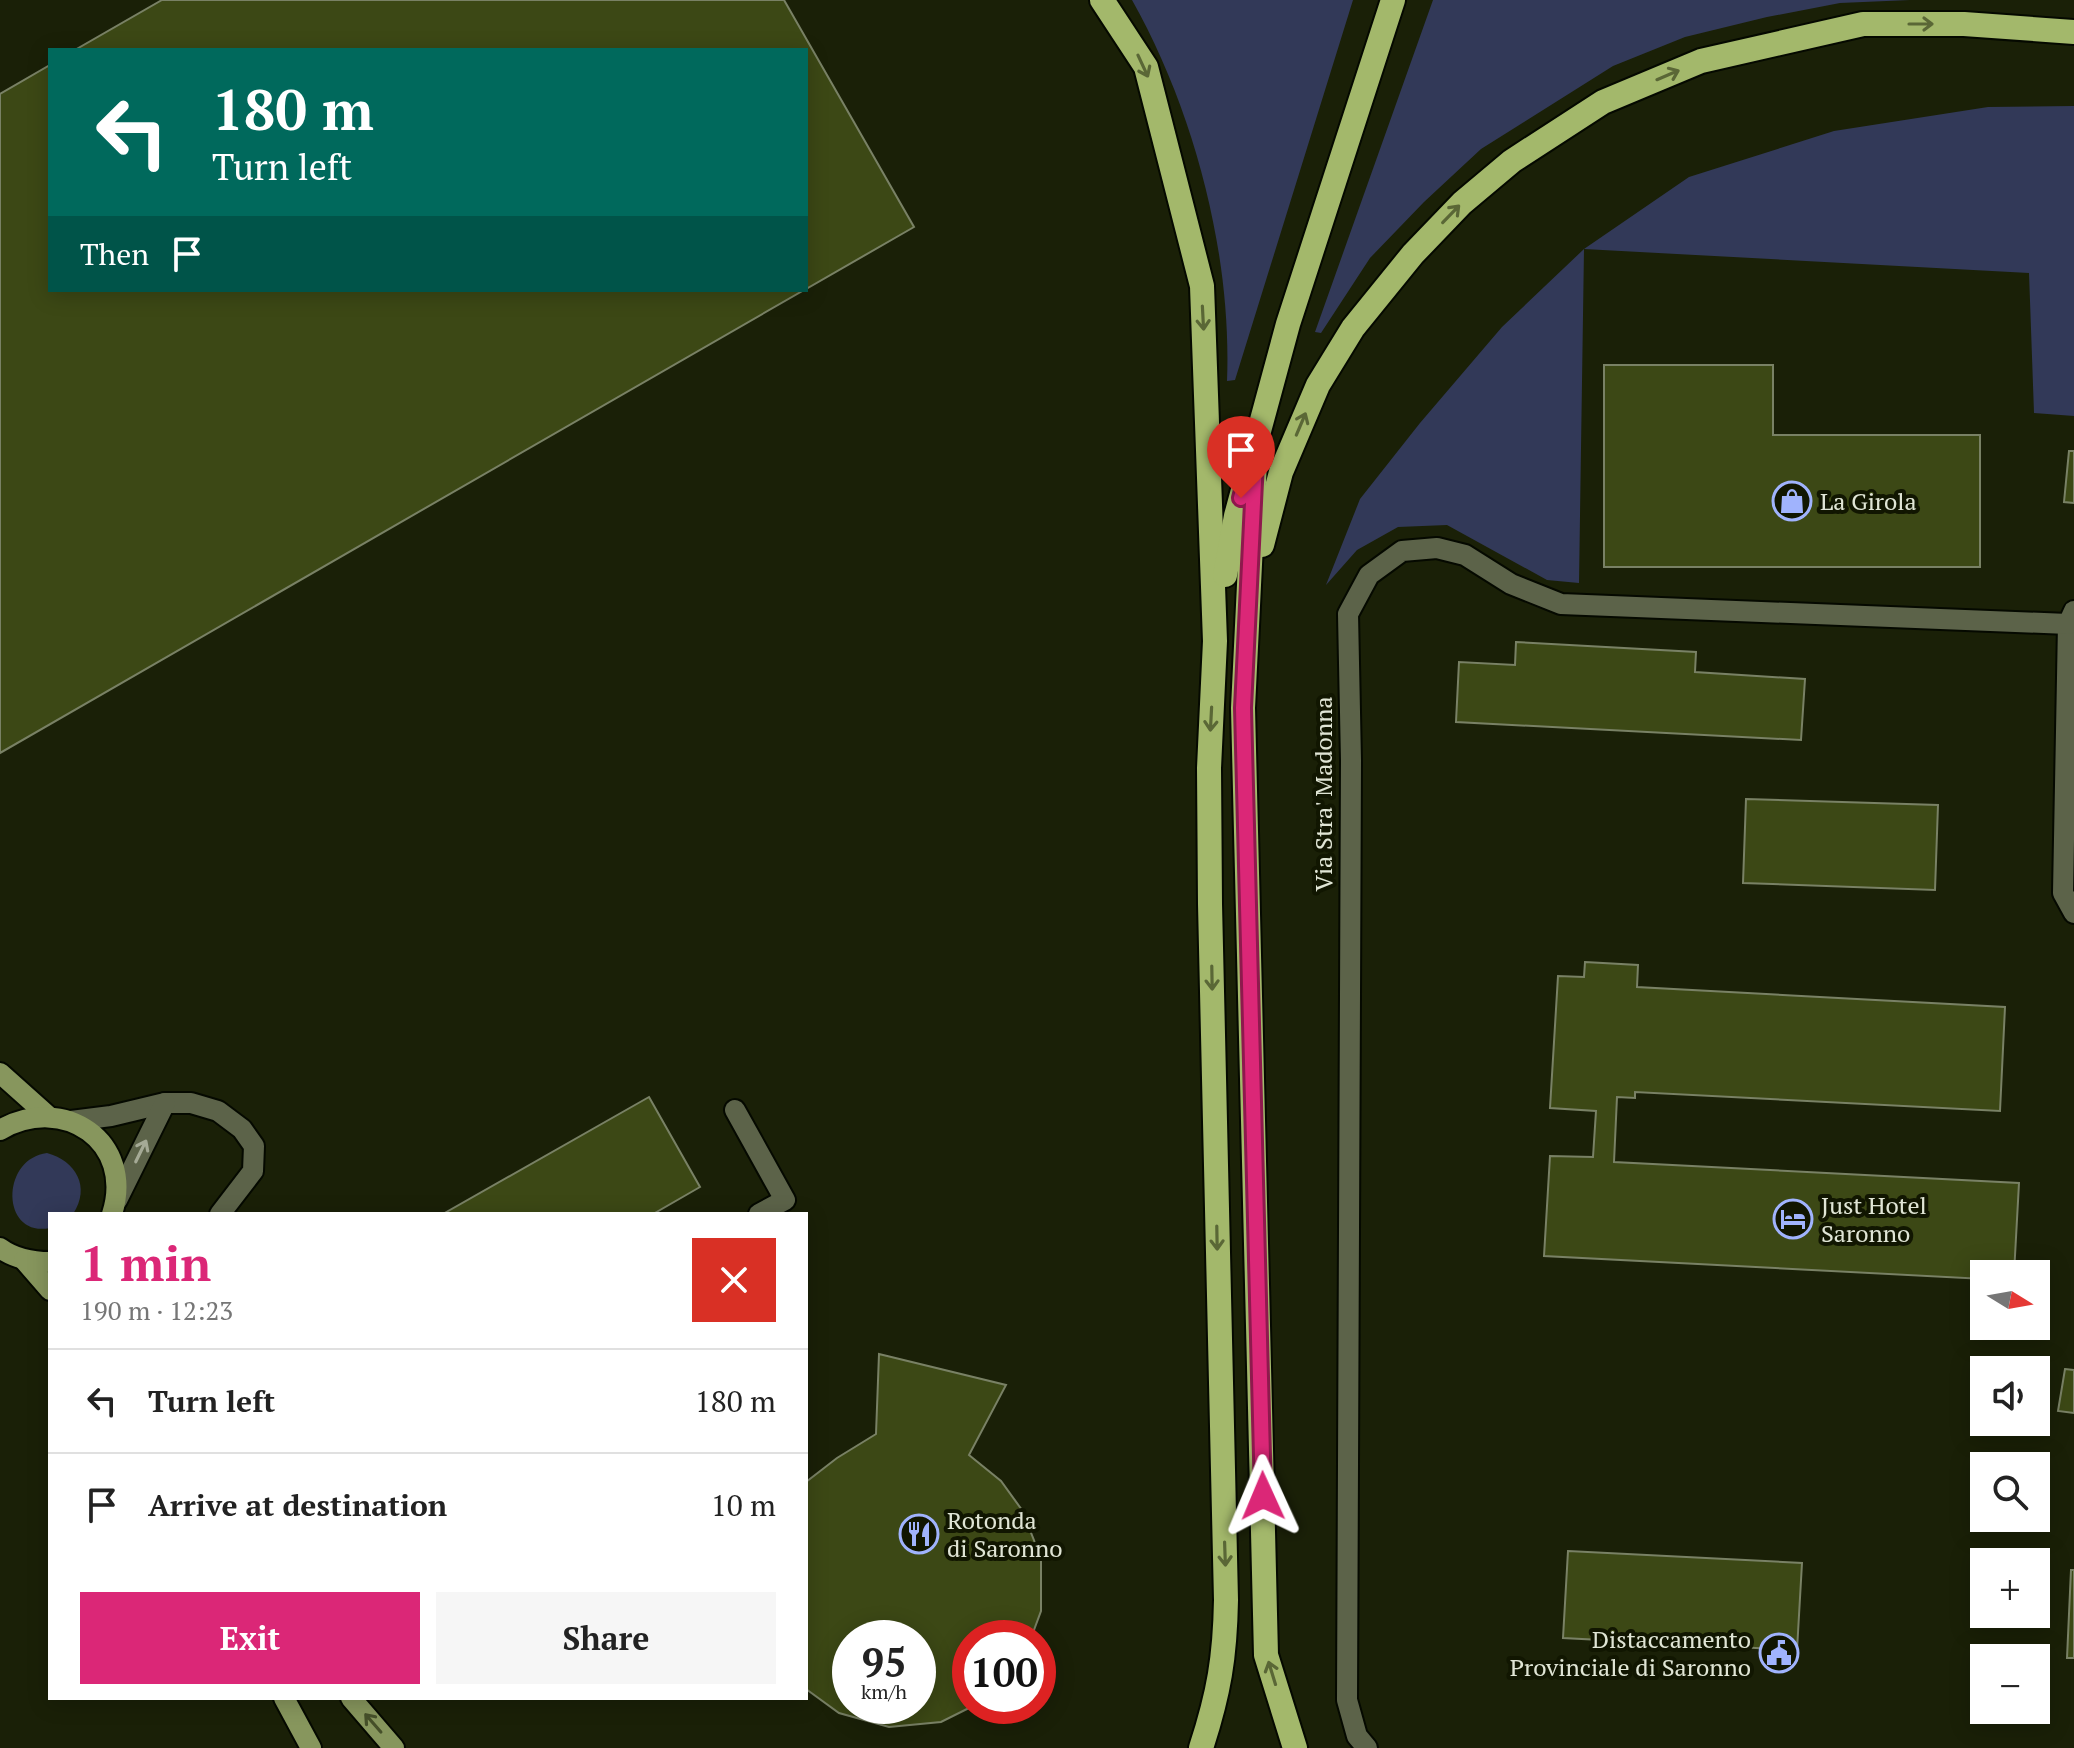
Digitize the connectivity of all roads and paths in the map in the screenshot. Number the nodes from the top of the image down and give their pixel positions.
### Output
1 (1102, 0) edge
2 (1393, 0) edge
3 (2074, 32) edge
4 (1256, 441) junction
5 (2071, 618) edge
6 (1247, 634) junction
7 (1215, 641) junction
8 (2074, 913) edge
9 (0, 1073) edge
10 (165, 1103) junction
11 (735, 1110) dead end
12 (47, 1115) junction
13 (71, 1121) junction
14 (0, 1130) edge
15 (115, 1207) edge
16 (222, 1212) edge
17 (763, 1212) edge
18 (0, 1248) edge
19 (24, 1260) junction
20 (48, 1262) edge
21 (48, 1288) edge
22 (285, 1700) edge
23 (353, 1700) edge
24 (311, 1748) edge
25 (394, 1748) edge
26 (1201, 1748) edge
27 (1295, 1748) edge
28 (1367, 1748) edge

1 -> 7 highway
2 - 4 highway
6 -> 3 highway
4 - 6 highway
4 - 7 highway
5 - 8 street
5 - 28 street, Via Stra' Madonna
27 -> 6 highway
7 -> 26 highway
9 - 12 main road
10 - 13 street
15 -> 10 street
10 - 16 street
11 - 17 street
12 - 13 main road
12 - 14 main road
13 - 15 main road
18 - 19 main road
19 - 20 main road
19 - 21 main road
22 - 24 main road
25 -> 23 main road

